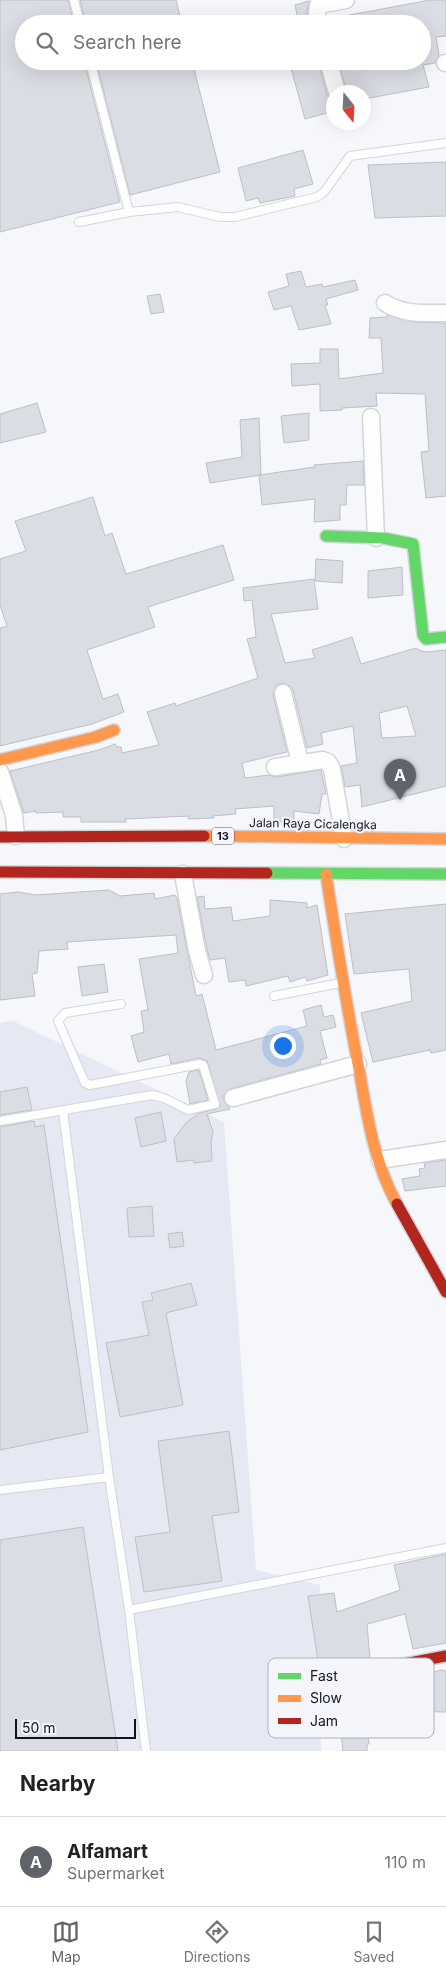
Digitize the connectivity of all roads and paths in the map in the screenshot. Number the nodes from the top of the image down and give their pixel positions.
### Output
1 (74, 0) edge
2 (346, 0) edge
3 (78, 15) edge
4 (317, 15) edge
5 (92, 70) edge
6 (331, 70) edge
7 (335, 85) edge
8 (446, 143) edge
9 (129, 212) junction
10 (79, 222) dead end
11 (385, 303) dead end
12 (446, 313) edge
13 (370, 418) dead end
14 (326, 536) dead end
15 (376, 538) junction
16 (446, 637) edge
17 (284, 693) dead end
18 (114, 730) dead end
19 (0, 760) edge
20 (300, 763) junction
21 (275, 766) dead end
22 (0, 772) edge
23 (8, 836) edge
24 (446, 838) edge
25 (344, 839) junction
26 (0, 872) edge
27 (183, 874) junction
28 (326, 874) junction
29 (446, 874) edge
30 (204, 975) dead end
31 (342, 983) junction
32 (274, 996) dead end
33 (121, 1004) dead end
34 (358, 1064) junction
35 (233, 1098) dead end
36 (63, 1110) junction
37 (0, 1121) edge
38 (446, 1150) edge
39 (380, 1160) junction
40 (446, 1292) edge
41 (109, 1477) junction
42 (0, 1490) edge
43 (446, 1548) edge
44 (128, 1610) junction
45 (146, 1751) edge

1 - 3 lane
2 - 4 street
5 - 9 lane
6 - 7 street
8 - 9 lane
9 - 10 lane
11 - 12 street
13 - 15 street
14 - 15 main road
15 - 16 main road
17 - 20 street
18 - 19 main road
20 - 21 street
20 - 25 street
22 - 23 street
23 - 25 main road, Jalan Raya Cicalengka / 13
24 - 25 main road, Jalan Raya Cicalengka / 13
26 - 27 main road
27 - 28 main road
27 - 30 street
28 - 29 main road
28 - 31 main road
31 - 32 lane
31 - 34 main road
33 - 36 lane
34 - 35 street
34 - 39 main road
36 - 37 lane
36 - 41 lane
38 - 39 street
39 - 40 main road
41 - 42 lane
41 - 44 lane
43 - 44 lane
44 - 45 lane

